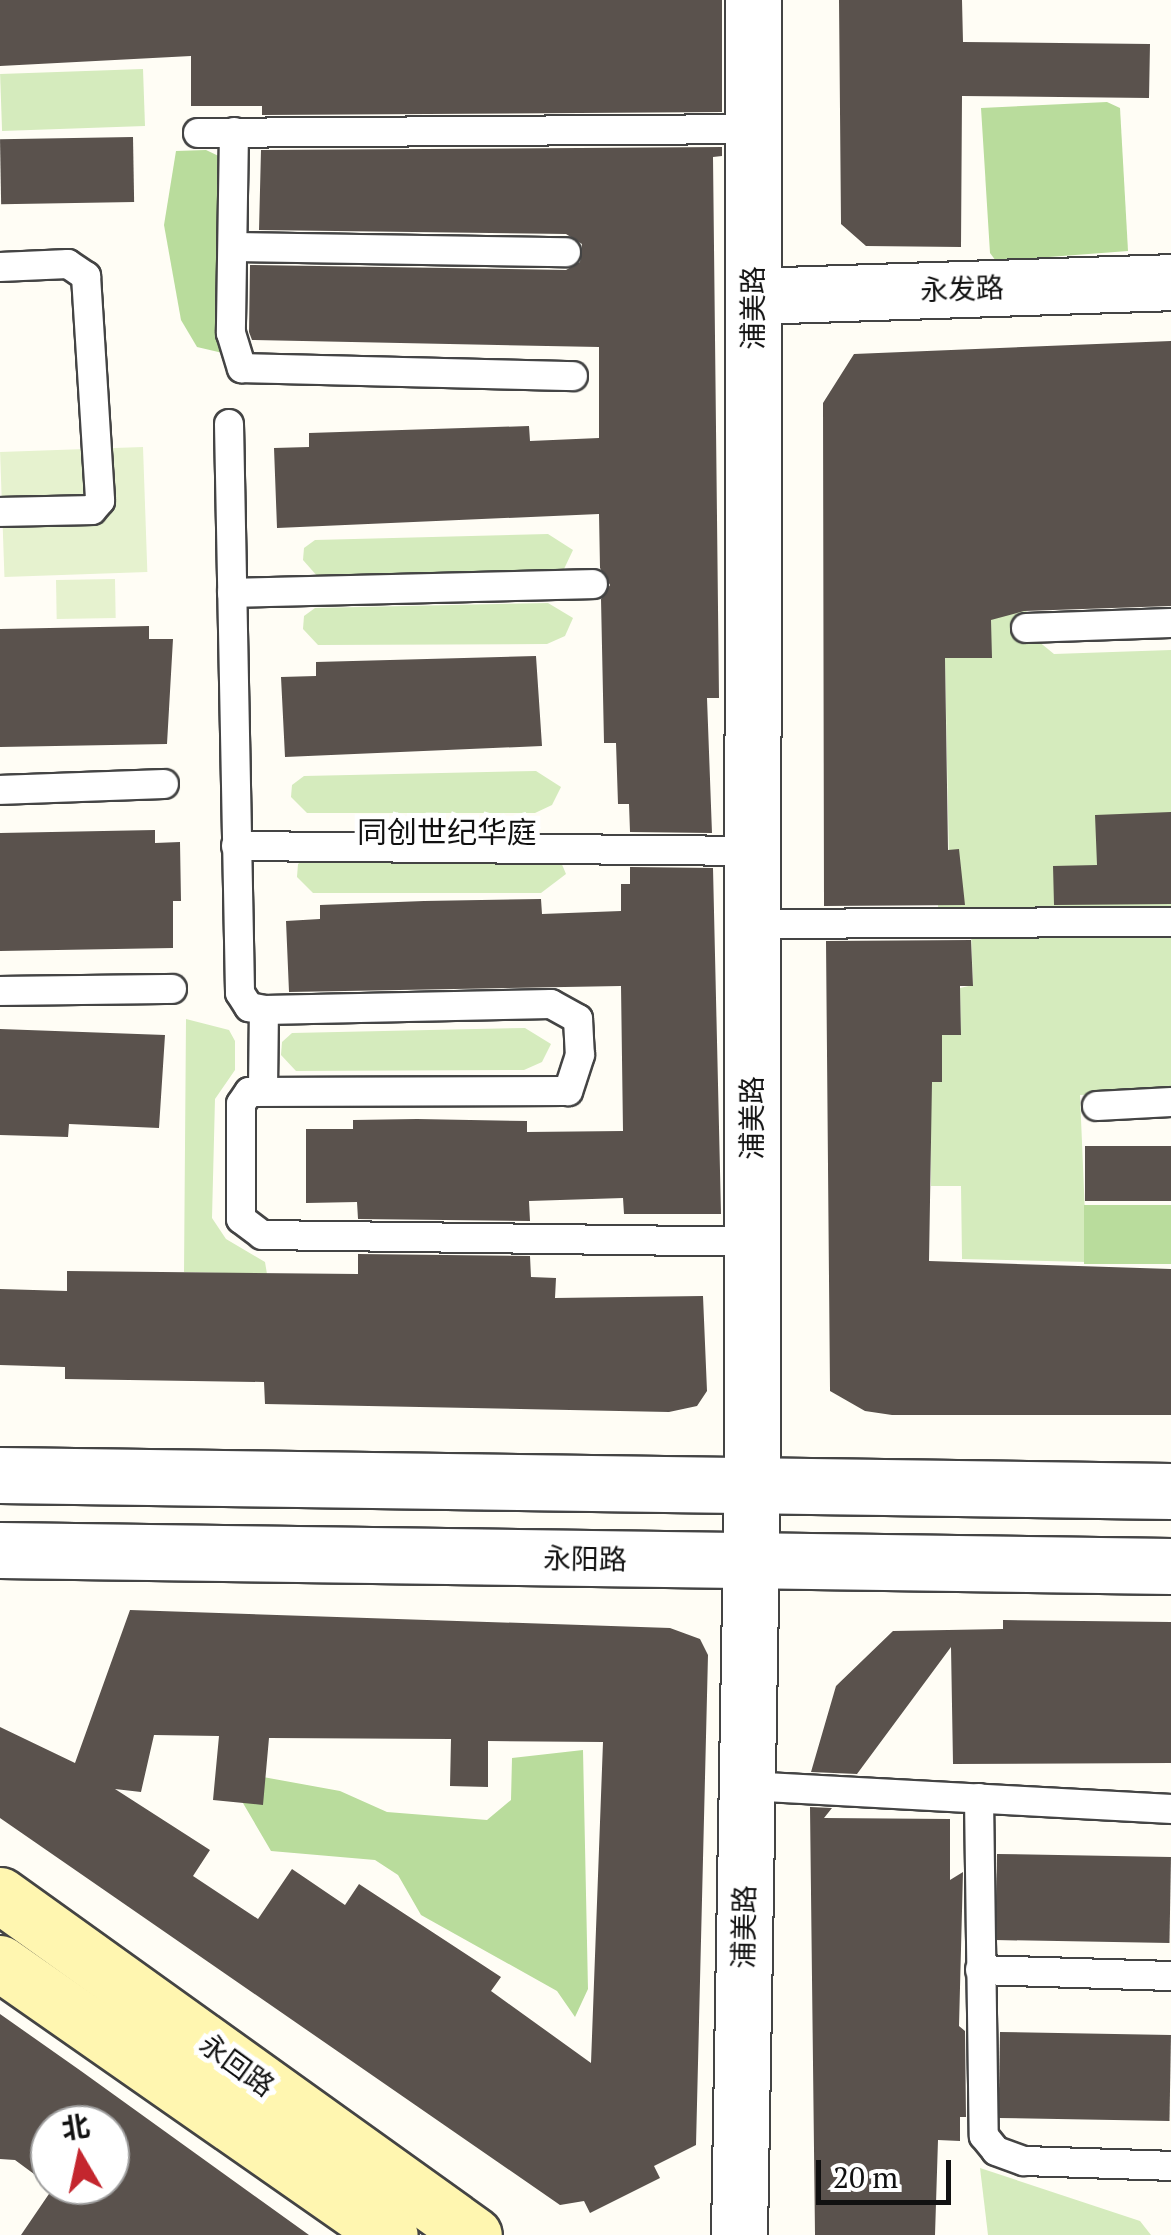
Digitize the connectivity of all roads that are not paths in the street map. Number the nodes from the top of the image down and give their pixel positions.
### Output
1 (753, 0) edge
2 (753, 129) junction
3 (234, 132) junction
4 (198, 133) dead end
5 (233, 247) junction
6 (566, 252) dead end
7 (0, 266) edge
8 (1171, 282) edge
9 (753, 296) junction
10 (573, 376) dead end
11 (229, 424) dead end
12 (0, 512) edge
13 (593, 584) dead end
14 (232, 593) junction
15 (1171, 623) edge
16 (1026, 628) dead end
17 (164, 784) dead end
18 (0, 790) edge
19 (236, 846) junction
20 (753, 851) junction
21 (1171, 922) edge
22 (752, 924) junction
23 (172, 989) dead end
24 (0, 991) edge
25 (264, 1010) junction
26 (263, 1089) junction
27 (1171, 1102) edge
28 (1097, 1106) dead end
29 (752, 1242) junction
30 (0, 1475) edge
31 (752, 1484) junction
32 (1171, 1491) edge
33 (0, 1550) edge
34 (751, 1562) junction
35 (1171, 1566) edge
36 (746, 1786) junction
37 (978, 1798) junction
38 (1171, 1809) edge
39 (0, 1896) edge
40 (0, 1963) edge
41 (980, 1970) junction
42 (1171, 1976) edge
43 (1171, 2166) edge
44 (740, 2174) junction
45 (390, 2235) edge
46 (474, 2235) edge
47 (703, 2235) edge
48 (739, 2235) edge

1 - 2 street, 浦美路
2 - 3 lane
2 - 9 street, 浦美路
3 - 4 lane
3 - 5 lane
5 - 6 lane
5 - 10 lane
7 - 12 lane
8 - 9 street, 永发路
9 - 20 street, 浦美路
11 - 14 lane
13 - 14 lane
14 - 19 lane
15 - 16 lane
17 - 18 lane
19 - 20 lane
19 - 25 lane
20 - 22 street, 浦美路
21 - 22 lane
22 - 29 street, 浦美路
23 - 24 lane
25 - 26 lane
25 - 26 lane
26 - 29 lane
27 - 28 lane
29 - 31 street, 浦美路
30 - 31 street
31 - 32 street
31 - 34 street, 浦美路
33 - 34 street, 永阳路
34 - 35 street, 永阳路
34 - 36 street, 浦美路
36 - 37 lane
36 - 44 street, 浦美路
37 - 38 lane
37 - 41 lane
39 - 46 main road, 永回路
40 - 45 main road, 永回路
41 - 42 lane
41 - 43 lane
44 - 47 street
44 - 48 street, 浦美路

